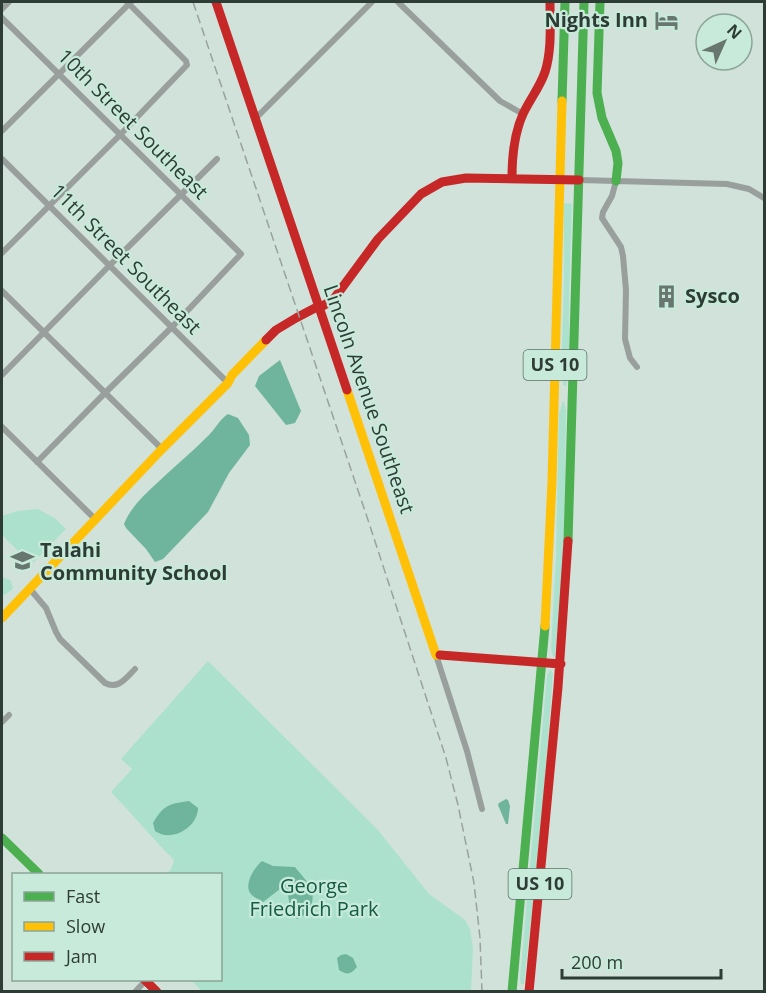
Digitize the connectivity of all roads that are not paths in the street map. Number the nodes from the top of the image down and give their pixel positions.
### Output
1 (9, 2) edge
2 (129, 2) edge
3 (216, 2) edge
4 (372, 2) edge
5 (398, 2) edge
6 (550, 2) edge
7 (565, 2) edge
8 (602, 3) edge
9 (584, 5) edge
10 (2, 9) edge
11 (2, 18) edge
12 (58, 74) junction
13 (523, 114) junction
14 (255, 119) junction
15 (2, 131) edge
16 (120, 135) junction
17 (2, 159) edge
18 (217, 159) dead end
19 (512, 178) junction
20 (560, 179) junction
21 (579, 180) junction
22 (616, 181) junction
23 (763, 194) edge
24 (181, 195) junction
25 (49, 205) junction
26 (2, 253) edge
27 (110, 265) junction
28 (2, 291) edge
29 (319, 308) junction
30 (172, 327) junction
31 (43, 332) junction
32 (637, 367) dead end
33 (2, 375) edge
34 (228, 382) junction
35 (105, 393) junction
36 (2, 427) edge
37 (162, 449) junction
38 (37, 462) junction
39 (96, 520) junction
40 (30, 589) junction
41 (2, 618) edge
42 (436, 655) junction
43 (543, 663) junction
44 (561, 664) junction
45 (135, 669) dead end
46 (9, 714) dead end
47 (2, 722) edge
48 (482, 809) dead end
49 (2, 838) edge
50 (38, 873) edge
51 (146, 981) edge
52 (157, 992) edge
53 (512, 992) edge
54 (528, 992) edge

1 - 10 street
2 - 12 street
2 - 16 street
3 - 14 main road, Lincoln Avenue Southeast
4 - 14 street
5 - 13 street
6 - 13 main road
7 - 20 main road, US 10
8 - 22 main road
9 - 21 main road, US 10
11 - 12 street, 10th Street Southeast
12 - 15 street
12 - 16 street, 10th Street Southeast
13 - 19 main road
14 - 29 main road, Lincoln Avenue Southeast
16 - 24 street, 10th Street Southeast
16 - 25 street
17 - 25 street, 11th Street Southeast
18 - 24 street
19 - 20 main road
19 - 29 main road
20 - 21 main road
20 - 43 main road, US 10
21 - 22 street
21 - 44 main road, US 10
22 - 23 street
22 - 32 street
24 - 27 street
24 - 30 street, 10th Street Southeast
25 - 26 street
25 - 27 street, 11th Street Southeast
27 - 30 street, 11th Street Southeast
27 - 31 street
28 - 31 street
29 - 34 main road
29 - 42 main road, Lincoln Avenue Southeast
30 - 34 street, 11th Street Southeast
30 - 35 street
31 - 33 street
31 - 35 street
34 - 37 main road
35 - 37 street
35 - 38 street
36 - 38 street
37 - 39 main road
38 - 39 street
39 - 40 main road
40 - 41 main road
40 - 45 street
42 - 43 main road
42 - 48 street, Lincoln Avenue Southeast
43 - 44 main road
43 - 53 main road, US 10
44 - 54 main road, US 10
46 - 47 street
49 - 50 main road
51 - 52 main road

